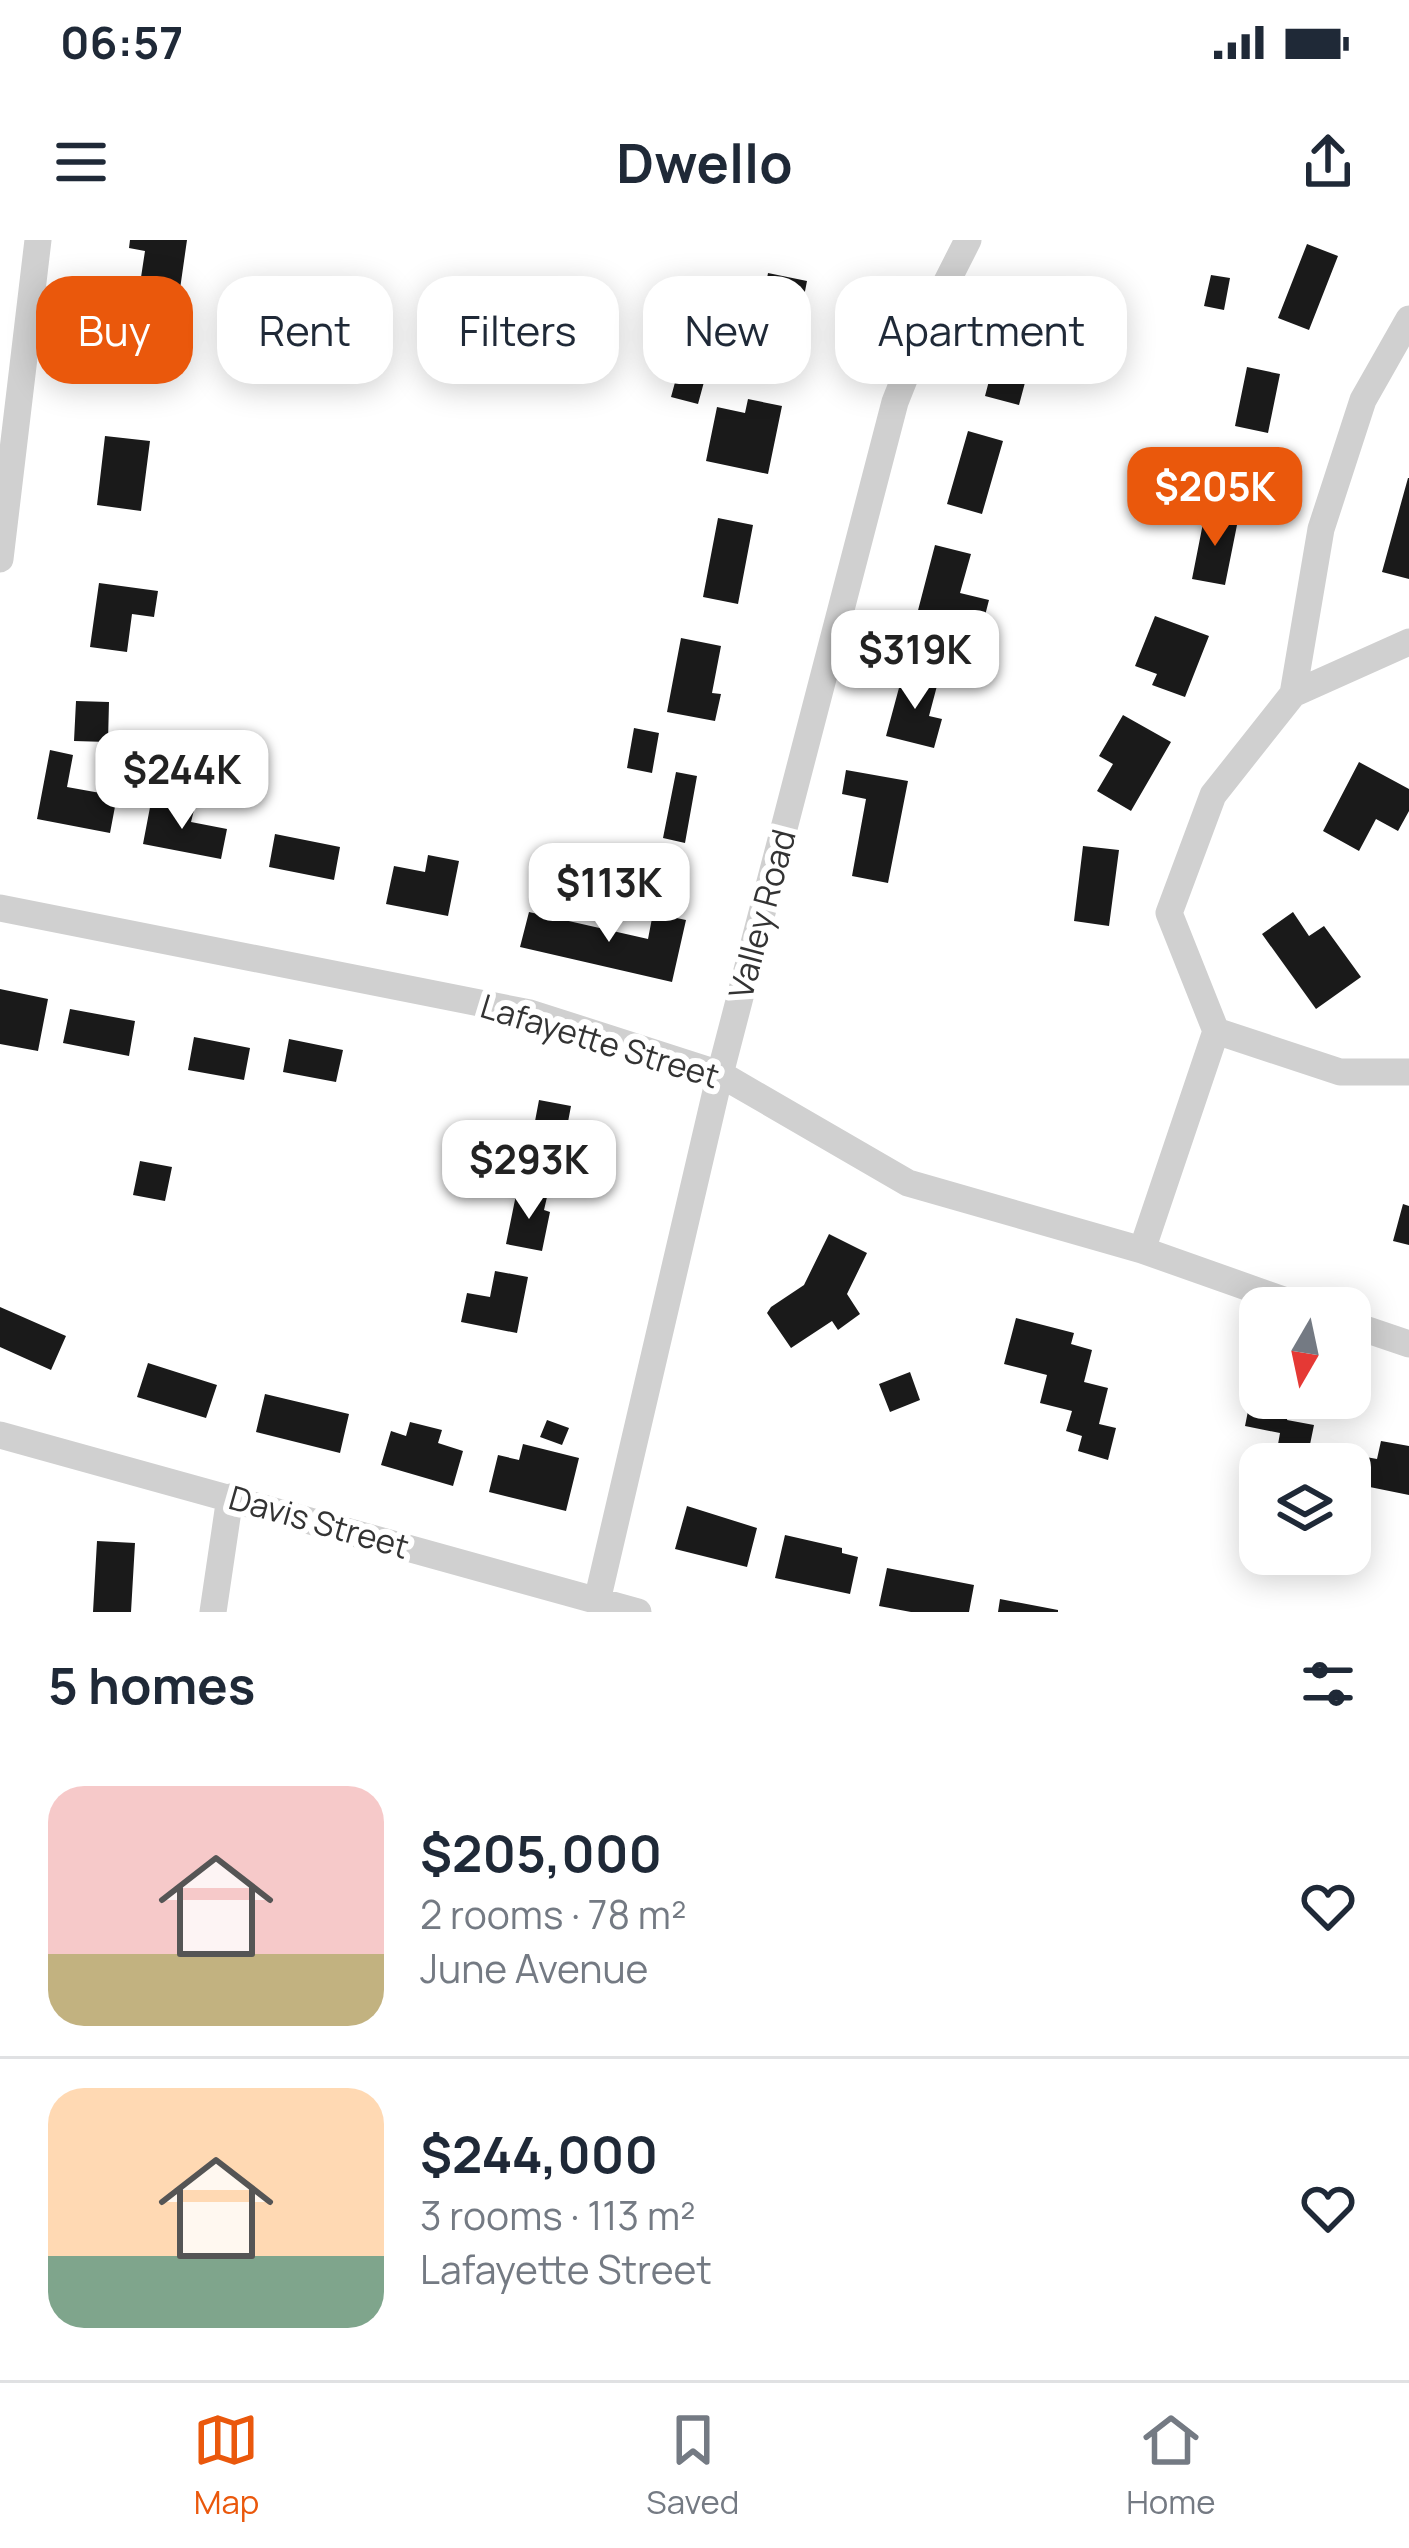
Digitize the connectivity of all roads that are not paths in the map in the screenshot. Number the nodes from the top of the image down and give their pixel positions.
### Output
1 (38, 240) edge
2 (968, 240) edge
3 (1409, 319) edge
4 (0, 559) edge
5 (1409, 642) edge
6 (1292, 694) junction
7 (0, 908) edge
8 (1216, 1031) junction
9 (1409, 1072) edge
10 (720, 1074) junction
11 (1142, 1250) junction
12 (1247, 1287) edge
13 (1371, 1331) edge
14 (1409, 1344) edge
15 (0, 1435) edge
16 (230, 1497) junction
17 (597, 1601) junction
18 (213, 1612) edge
19 (638, 1612) edge

1 - 4 street
2 - 10 street, Valley Road
3 - 6 street
5 - 6 street
6 - 8 street
7 - 10 street, Lafayette Street
8 - 9 street
8 - 11 street
10 - 11 street, Lafayette Street
10 - 17 street, Valley Road
11 - 12 street, Lafayette Street
13 - 14 street
15 - 16 street, Davis Street
16 - 17 street, Davis Street
16 - 18 street
17 - 19 street, Davis Street

